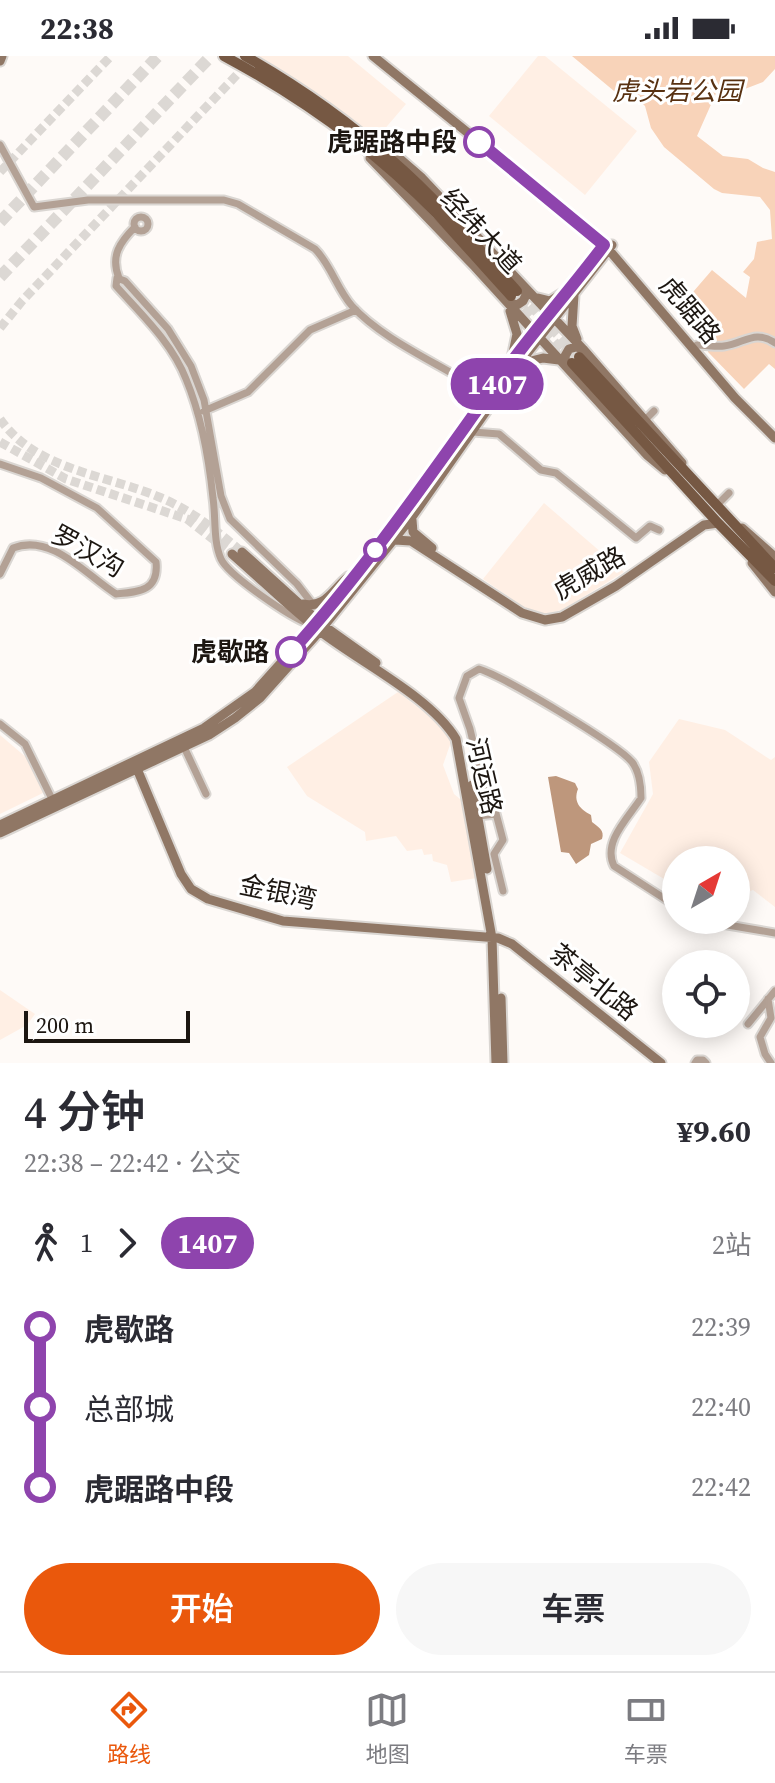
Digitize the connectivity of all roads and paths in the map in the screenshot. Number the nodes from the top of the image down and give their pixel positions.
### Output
1 (224, 56) edge
2 (245, 56) edge
3 (373, 56) edge
4 (345, 127) junction
5 (0, 145) edge
6 (140, 199) junction
7 (608, 245) junction
8 (119, 278) junction
9 (574, 291) junction
10 (514, 294) junction
11 (534, 296) junction
12 (356, 310) junction
13 (552, 317) junction
14 (537, 335) junction
15 (775, 343) edge
16 (697, 345) junction
17 (572, 359) junction
18 (515, 364) junction
19 (504, 374) junction
20 (470, 384) junction
21 (206, 410) junction
22 (654, 411) dead end
23 (196, 413) junction
24 (475, 415) junction
25 (646, 419) junction
26 (775, 431) edge
27 (473, 432) junction
28 (775, 438) edge
29 (0, 464) edge
30 (696, 483) junction
31 (729, 493) dead end
32 (717, 505) junction
33 (705, 509) junction
34 (412, 517) junction
35 (723, 520) junction
36 (215, 522) junction
37 (235, 526) junction
38 (659, 530) dead end
39 (395, 540) junction
40 (736, 541) junction
41 (775, 557) edge
42 (361, 568) junction
43 (775, 568) edge
44 (0, 574) edge
45 (775, 581) edge
46 (775, 592) edge
47 (299, 603) junction
48 (314, 606) junction
49 (319, 626) junction
50 (0, 724) edge
51 (184, 747) junction
52 (136, 765) junction
53 (206, 794) dead end
54 (54, 803) junction
55 (496, 814) junction
56 (478, 816) junction
57 (0, 825) edge
58 (0, 833) edge
59 (503, 891) dead end
60 (662, 897) edge
61 (750, 929) edge
62 (775, 933) edge
63 (495, 938) junction
64 (775, 991) edge
65 (768, 999) junction
66 (750, 1022) edge
67 (496, 1063) edge
68 (503, 1063) edge
69 (661, 1063) edge
70 (695, 1063) edge
71 (706, 1063) edge
72 (771, 1063) edge

1 - 4 main road, 经纬大道
2 - 4 main road, 经纬大道
3 - 7 street, 虎踞路
4 - 10 main road, 经纬大道
4 - 10 street
5 - 6 street
6 - 8 street
6 - 12 street
7 - 9 street
7 - 16 street, 虎踞路
7 - 28 street, 虎踞路
8 - 21 street
8 - 23 street
9 - 11 street
9 - 13 street
9 - 17 street
10 - 11 street
10 - 14 street
10 - 18 street
11 - 13 street
12 - 20 street
12 - 21 street
13 - 14 street
13 - 17 street
14 - 17 street
14 - 18 street
15 - 16 street
16 - 26 street, 虎踞路
17 - 18 street
17 - 25 street
17 - 30 main road
17 - 33 main road
18 - 19 street
18 - 27 street
19 - 20 street
19 - 24 street
20 - 24 street
21 - 23 street
21 - 37 street
22 - 25 street
23 - 36 street
24 - 42 street
25 - 30 street
27 - 34 street
27 - 38 street
29 - 44 street, 罗汉沟
30 - 32 main road
31 - 32 street
32 - 35 main road
33 - 34 street, 虎威路
33 - 35 main road
34 - 39 street
35 - 39 street, 虎威路
35 - 40 main road
35 - 41 street
35 - 43 main road
36 - 37 street
36 - 49 street
37 - 48 street
39 - 49 street
40 - 45 main road
40 - 46 street
42 - 48 street
42 - 49 street
47 - 48 street
47 - 49 street, 河运路
47 - 49 street, 河运路
49 - 51 street
49 - 52 street
49 - 56 street, 河运路
49 - 63 street, 河运路
50 - 54 street
51 - 52 street
51 - 53 street
52 - 54 street
52 - 63 street, 金银湾
54 - 57 street
54 - 58 street
55 - 56 street
55 - 59 street
55 - 60 street
56 - 63 street, 河运路
61 - 62 street
63 - 67 street, 河运路
63 - 68 street, 河运路
63 - 69 street, 茶亭北路
64 - 65 street
65 - 66 street
65 - 72 street
70 - 71 street

